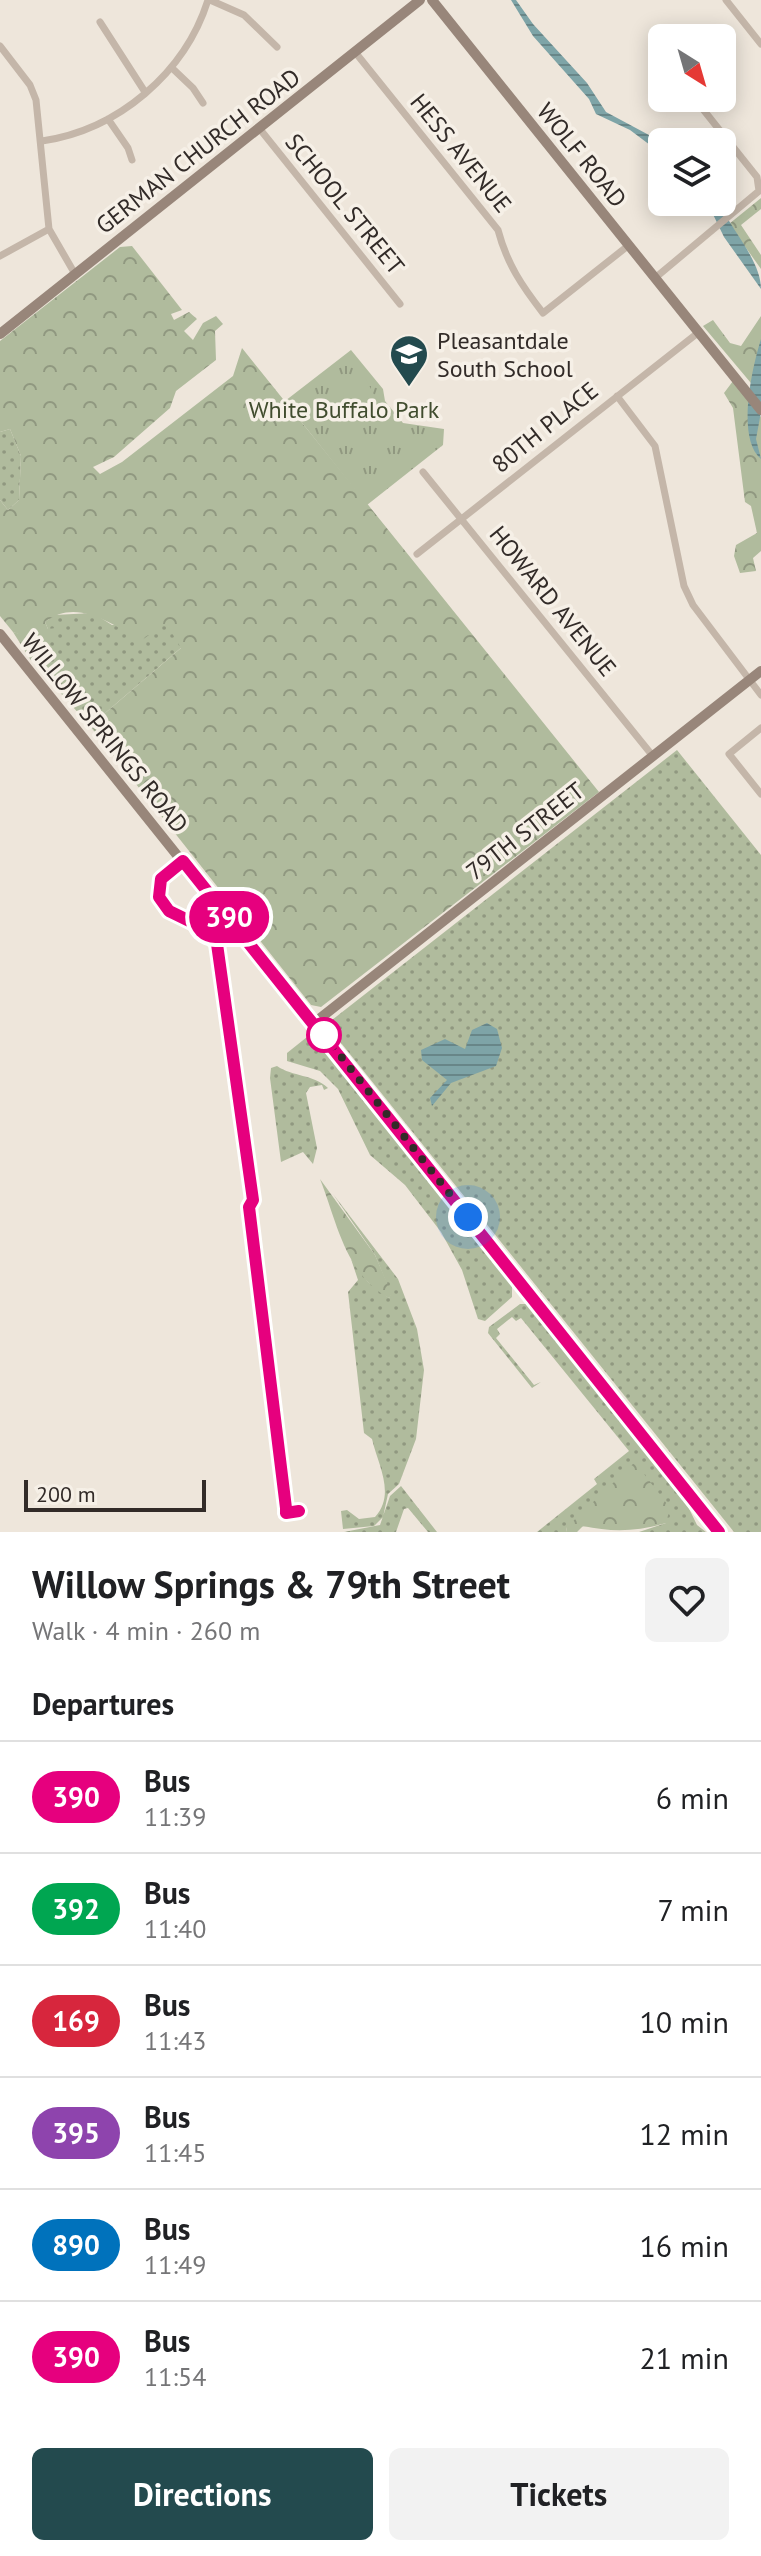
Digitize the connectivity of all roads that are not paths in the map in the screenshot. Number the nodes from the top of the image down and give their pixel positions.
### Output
1 (209, 0) edge
2 (420, 0) edge
3 (432, 0) edge
4 (726, 0) edge
5 (100, 22) dead end
6 (761, 44) edge
7 (277, 47) dead end
8 (1, 50) edge
9 (355, 52) junction
10 (172, 68) junction
11 (145, 92) junction
12 (203, 103) dead end
13 (705, 112) edge
14 (108, 119) junction
15 (259, 128) junction
16 (42, 141) junction
17 (132, 160) dead end
18 (49, 229) junction
19 (629, 245) junction
20 (0, 256) edge
21 (75, 274) junction
22 (655, 278) junction
23 (400, 304) dead end
24 (699, 332) junction
25 (0, 334) edge
26 (617, 396) junction
27 (761, 410) edge
28 (423, 472) dead end
29 (461, 520) junction
30 (417, 554) dead end
31 (0, 634) edge
32 (761, 671) edge
33 (750, 679) junction
34 (761, 695) edge
35 (760, 730) edge
36 (652, 755) junction
37 (761, 794) edge
38 (314, 1023) junction
39 (719, 1532) edge

1 - 7 street
1 - 10 street
2 - 9 street, GERMAN CHURCH ROAD
3 - 19 street, WOLF ROAD
4 - 6 street
5 - 11 street
8 - 16 street
9 - 15 street, GERMAN CHURCH ROAD
9 - 19 street, HESS AVENUE
10 - 11 street
10 - 12 street
11 - 14 street
13 - 22 street
14 - 16 street
14 - 17 street
15 - 21 street, GERMAN CHURCH ROAD
15 - 23 street, SCHOOL STREET
16 - 18 street
18 - 20 street
18 - 21 street
19 - 22 street, WOLF ROAD
21 - 25 street, GERMAN CHURCH ROAD
22 - 24 street, WOLF ROAD
24 - 26 street, 80TH PLACE
24 - 27 street, WOLF ROAD
26 - 29 street, 80TH PLACE
26 - 33 street
28 - 29 street, HOWARD AVENUE
29 - 30 street, 80TH PLACE
29 - 36 street, HOWARD AVENUE
31 - 38 street, WILLOW SPRINGS ROAD
32 - 33 street, 79TH STREET
33 - 34 street
33 - 36 street, 79TH STREET
35 - 37 street
36 - 38 street, 79TH STREET
38 - 39 street, WILLOW SPRINGS ROAD

